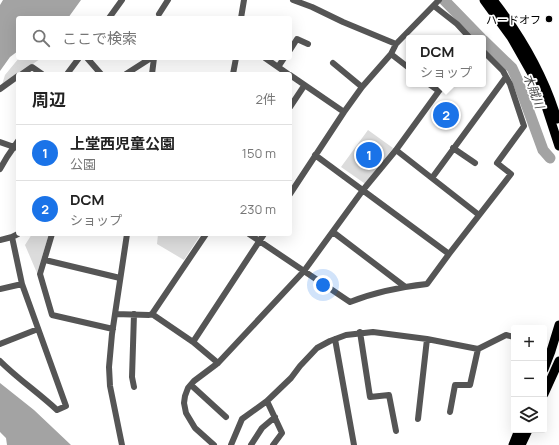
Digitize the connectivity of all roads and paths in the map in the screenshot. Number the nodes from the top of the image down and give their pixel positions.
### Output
1 (122, 0) edge
2 (168, 0) edge
3 (244, 0) edge
4 (293, 0) edge
5 (484, 0) edge
6 (494, 0) edge
7 (437, 3) edge
8 (159, 14) dead end
9 (110, 16) edge
10 (241, 16) edge
11 (467, 35) edge
12 (308, 44) dead end
13 (396, 44) junction
14 (292, 47) edge
15 (391, 54) junction
16 (486, 54) edge
17 (78, 60) edge
18 (89, 60) edge
19 (144, 60) edge
20 (153, 60) edge
21 (236, 60) edge
22 (268, 60) edge
23 (283, 60) edge
24 (333, 63) dead end
25 (406, 66) edge
26 (278, 67) junction
27 (25, 72) edge
28 (39, 72) edge
29 (68, 72) edge
30 (99, 72) edge
31 (129, 72) edge
32 (152, 72) edge
33 (233, 72) edge
34 (285, 72) edge
35 (16, 77) edge
36 (292, 77) edge
37 (506, 77) junction
38 (304, 86) junction
39 (362, 87) junction
40 (433, 87) edge
41 (442, 87) edge
42 (0, 89) edge
43 (439, 92) junction
44 (292, 104) edge
45 (559, 106) edge
46 (344, 112) junction
47 (559, 124) edge
48 (0, 142) edge
49 (16, 145) edge
50 (16, 146) edge
51 (559, 146) edge
52 (453, 148) junction
53 (396, 150) junction
54 (315, 155) junction
55 (475, 163) dead end
56 (0, 169) edge
57 (432, 178) junction
58 (364, 190) junction
59 (292, 191) edge
60 (480, 214) junction
61 (333, 232) junction
62 (15, 235) edge
63 (51, 236) edge
64 (127, 236) edge
65 (205, 236) edge
66 (252, 236) edge
67 (263, 236) edge
68 (0, 240) edge
69 (259, 241) junction
70 (449, 254) junction
71 (45, 260) junction
72 (304, 271) junction
73 (120, 278) junction
74 (22, 284) junction
75 (404, 286) junction
76 (0, 289) edge
77 (115, 314) junction
78 (134, 314) junction
79 (152, 314) junction
80 (559, 325) edge
81 (38, 329) junction
82 (113, 329) junction
83 (360, 332) junction
84 (511, 336) edge
85 (335, 339) junction
86 (427, 339) junction
87 (193, 342) junction
88 (0, 344) edge
89 (478, 349) junction
90 (548, 350) edge
91 (0, 361) edge
92 (546, 361) edge
93 (559, 361) edge
94 (218, 362) junction
95 (191, 385) junction
96 (134, 387) dead end
97 (547, 387) edge
98 (268, 401) junction
99 (450, 412) dead end
100 (226, 417) dead end
101 (275, 417) junction
102 (418, 419) dead end
103 (396, 431) dead end
104 (518, 433) edge
105 (527, 433) edge
106 (122, 445) edge
107 (214, 445) edge
108 (232, 445) edge
109 (251, 445) edge
110 (273, 445) edge
111 (354, 445) edge
112 (513, 445) edge
113 (521, 445) edge

1 - 9 street
2 - 8 street
3 - 10 street
4 - 13 street
5 - 51 highway
6 - 45 highway
6 - 47 highway
7 - 11 street
7 - 13 street
12 - 14 street
13 - 15 street
15 - 25 street
15 - 39 street
16 - 37 street
17 - 29 street
18 - 30 street
19 - 31 street
20 - 32 street
21 - 33 street
22 - 26 street
23 - 26 street
24 - 39 street
26 - 34 street
27 - 28 street
35 - 42 street
36 - 38 street
37 - 52 street
37 - 60 street
38 - 44 street
38 - 46 street
39 - 46 street
40 - 43 street
41 - 43 street
43 - 53 street
46 - 54 street
48 - 49 street
50 - 56 street
52 - 55 street
52 - 57 street
53 - 57 street
53 - 58 street
54 - 58 street
54 - 59 street
57 - 60 street
58 - 61 street
58 - 70 street
60 - 70 street
61 - 72 street
61 - 75 street
62 - 68 street
62 - 74 street
63 - 71 street
64 - 73 street
65 - 79 street
66 - 69 street
67 - 69 street
69 - 72 street
69 - 87 street
70 - 75 street
71 - 73 street
71 - 82 street
72 - 75 street
72 - 94 street
73 - 77 street
74 - 76 street
74 - 81 street
77 - 78 street
77 - 82 street
78 - 79 street
78 - 96 street
79 - 87 street
80 - 90 highway
81 - 88 street
81 - 91 street
82 - 106 street
83 - 85 street
83 - 86 street
83 - 103 street
84 - 89 street
85 - 98 street
85 - 111 street
86 - 89 street
86 - 102 street
87 - 94 street
89 - 99 street
90 - 92 highway
93 - 97 highway
94 - 95 street
95 - 100 street
95 - 107 street
98 - 101 street
98 - 108 street
101 - 109 street
101 - 110 street
104 - 112 highway
105 - 113 highway

